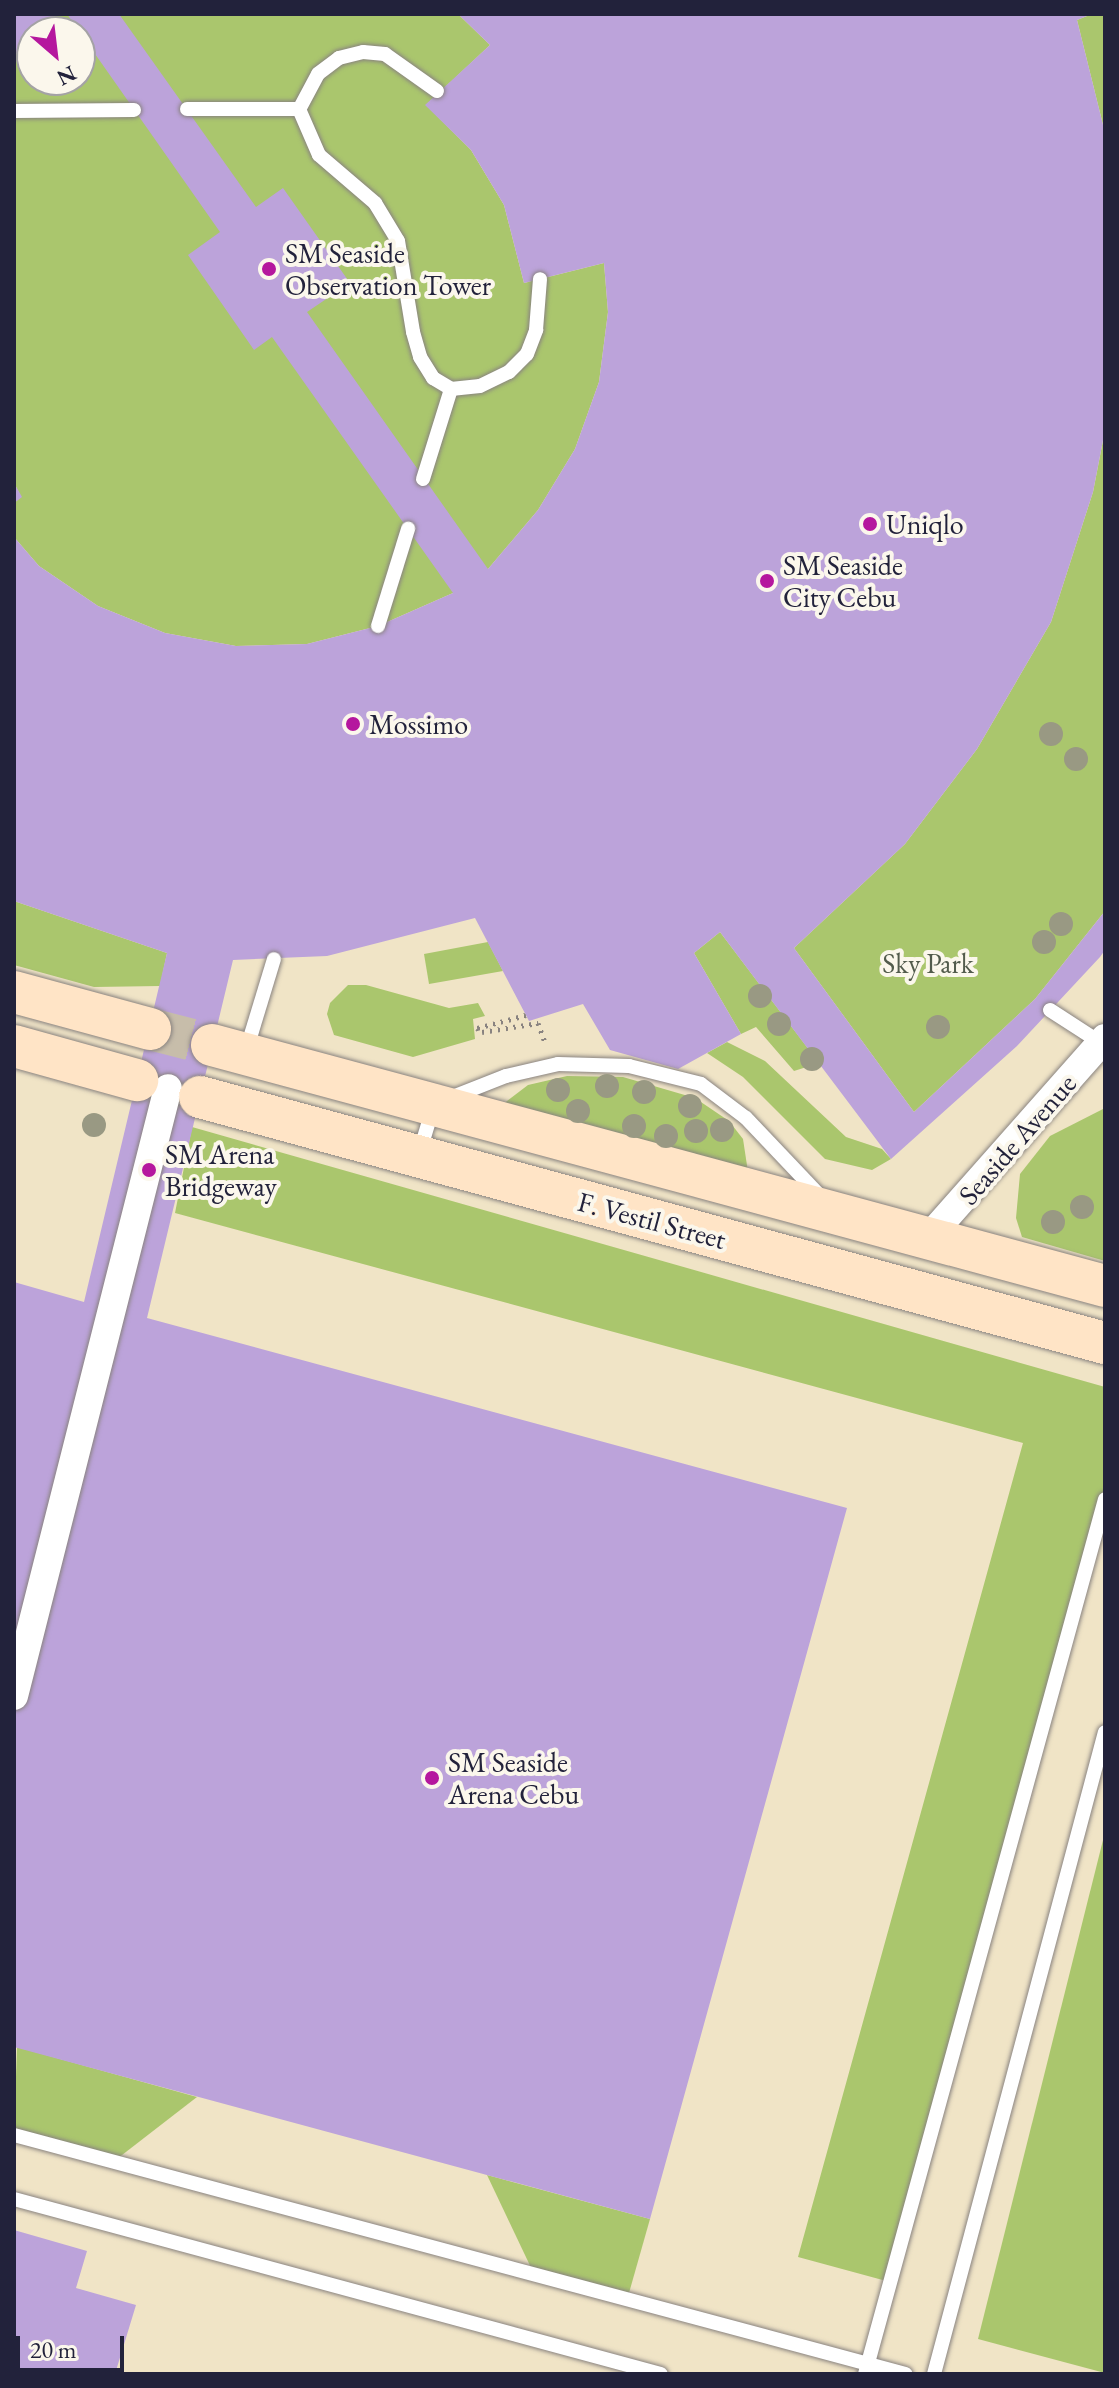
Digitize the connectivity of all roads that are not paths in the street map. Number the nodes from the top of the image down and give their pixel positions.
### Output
1 (437, 91) dead end
2 (187, 109) dead end
3 (299, 109) junction
4 (134, 110) dead end
5 (14, 111) edge
6 (540, 279) dead end
7 (451, 389) junction
8 (423, 479) dead end
9 (408, 529) dead end
10 (378, 626) dead end
11 (274, 959) dead end
12 (14, 992) edge
13 (1050, 1010) dead end
14 (150, 1029) tunnel mouth
15 (1104, 1042) edge
16 (14, 1046) edge
17 (228, 1050) joint
18 (168, 1088) junction
19 (434, 1105) junction
20 (418, 1156) junction
21 (837, 1214) junction
22 (928, 1238) junction
23 (1105, 1286) edge
24 (1105, 1343) edge
25 (1105, 1499) edge
26 (14, 1696) edge
27 (1105, 1732) edge
28 (14, 2135) edge
29 (14, 2199) edge
30 (866, 2369) edge
31 (661, 2374) edge
32 (906, 2374) edge
33 (934, 2374) edge

1 - 3 lane
2 - 3 lane
3 - 7 lane
4 - 5 lane
6 - 7 lane
7 - 8 lane
9 - 10 lane
11 - 17 lane
12 - 14 main road
13 - 15 lane
15 - 22 street, Seaside Avenue
16 - 18 main road, F. Vestil Street
17 - 19 main road, F. Vestil Street
18 - 20 main road, F. Vestil Street
18 - 26 street
19 - 20 lane
19 - 21 main road, F. Vestil Street
19 - 21 lane
20 - 24 main road, F. Vestil Street
21 - 22 main road, F. Vestil Street
22 - 23 main road, F. Vestil Street
25 - 30 lane
27 - 33 lane
28 - 30 lane
29 - 31 lane
30 - 32 lane

